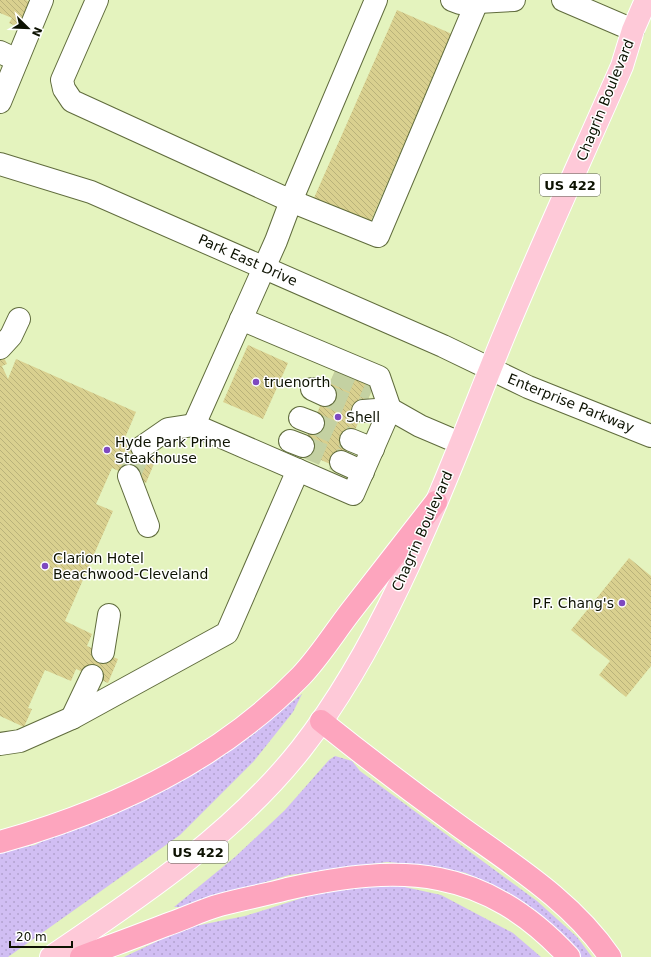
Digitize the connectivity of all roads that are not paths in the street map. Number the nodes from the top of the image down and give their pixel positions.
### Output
1 (42, 0) edge
2 (97, 0) edge
3 (376, 0) edge
4 (452, 0) edge
5 (514, 0) edge
6 (563, 0) edge
7 (646, 0) edge
8 (477, 2) junction
9 (633, 30) junction
10 (9, 56) edge
11 (0, 102) edge
12 (0, 164) edge
13 (291, 201) junction
14 (264, 268) junction
15 (19, 319) dead end
16 (242, 319) junction
17 (0, 348) edge
18 (491, 369) junction
19 (372, 390) tunnel mouth
20 (390, 409) junction
21 (363, 411) tunnel mouth
22 (194, 426) junction
23 (651, 436) edge
24 (351, 440) tunnel mouth
25 (460, 443) junction
26 (142, 447) tunnel mouth
27 (373, 449) junction
28 (341, 462) tunnel mouth
29 (298, 470) junction
30 (363, 472) junction
31 (129, 476) tunnel mouth
32 (436, 502) junction
33 (148, 526) dead end
34 (109, 615) dead end
35 (103, 652) dead end
36 (92, 676) dead end
37 (72, 718) junction
38 (321, 721) junction
39 (0, 744) edge
40 (0, 842) edge
41 (51, 957) edge
42 (81, 957) edge
43 (569, 957) edge
44 (610, 957) edge

1 - 10 street
2 - 13 street
3 - 13 street
4 - 8 street
5 - 8 street
6 - 9 street
7 - 9 main road, Chagrin Boulevard / US 422
8 - 13 street
9 - 18 main road, Chagrin Boulevard / US 422
10 - 11 street
12 - 14 street, Park East Drive
13 - 14 street
14 - 16 street
14 - 18 street, Park East Drive
15 - 17 street
16 - 20 street
16 - 22 street
18 - 23 street, Enterprise Parkway
18 - 25 main road, Chagrin Boulevard / US 422
19 - 20 street
20 - 21 street
20 - 25 street
20 - 27 street
22 - 26 street
22 - 29 street
24 - 27 street
25 - 32 main road, Chagrin Boulevard / US 422
27 - 30 street
28 - 30 street
29 - 30 street
29 - 37 street
31 - 33 street
32 - 38 main road, Chagrin Boulevard / US 422
32 - 40 highway
34 - 35 street
36 - 37 street
37 - 39 street
38 - 41 main road, Chagrin Boulevard / US 422
38 - 44 highway
42 - 43 highway

